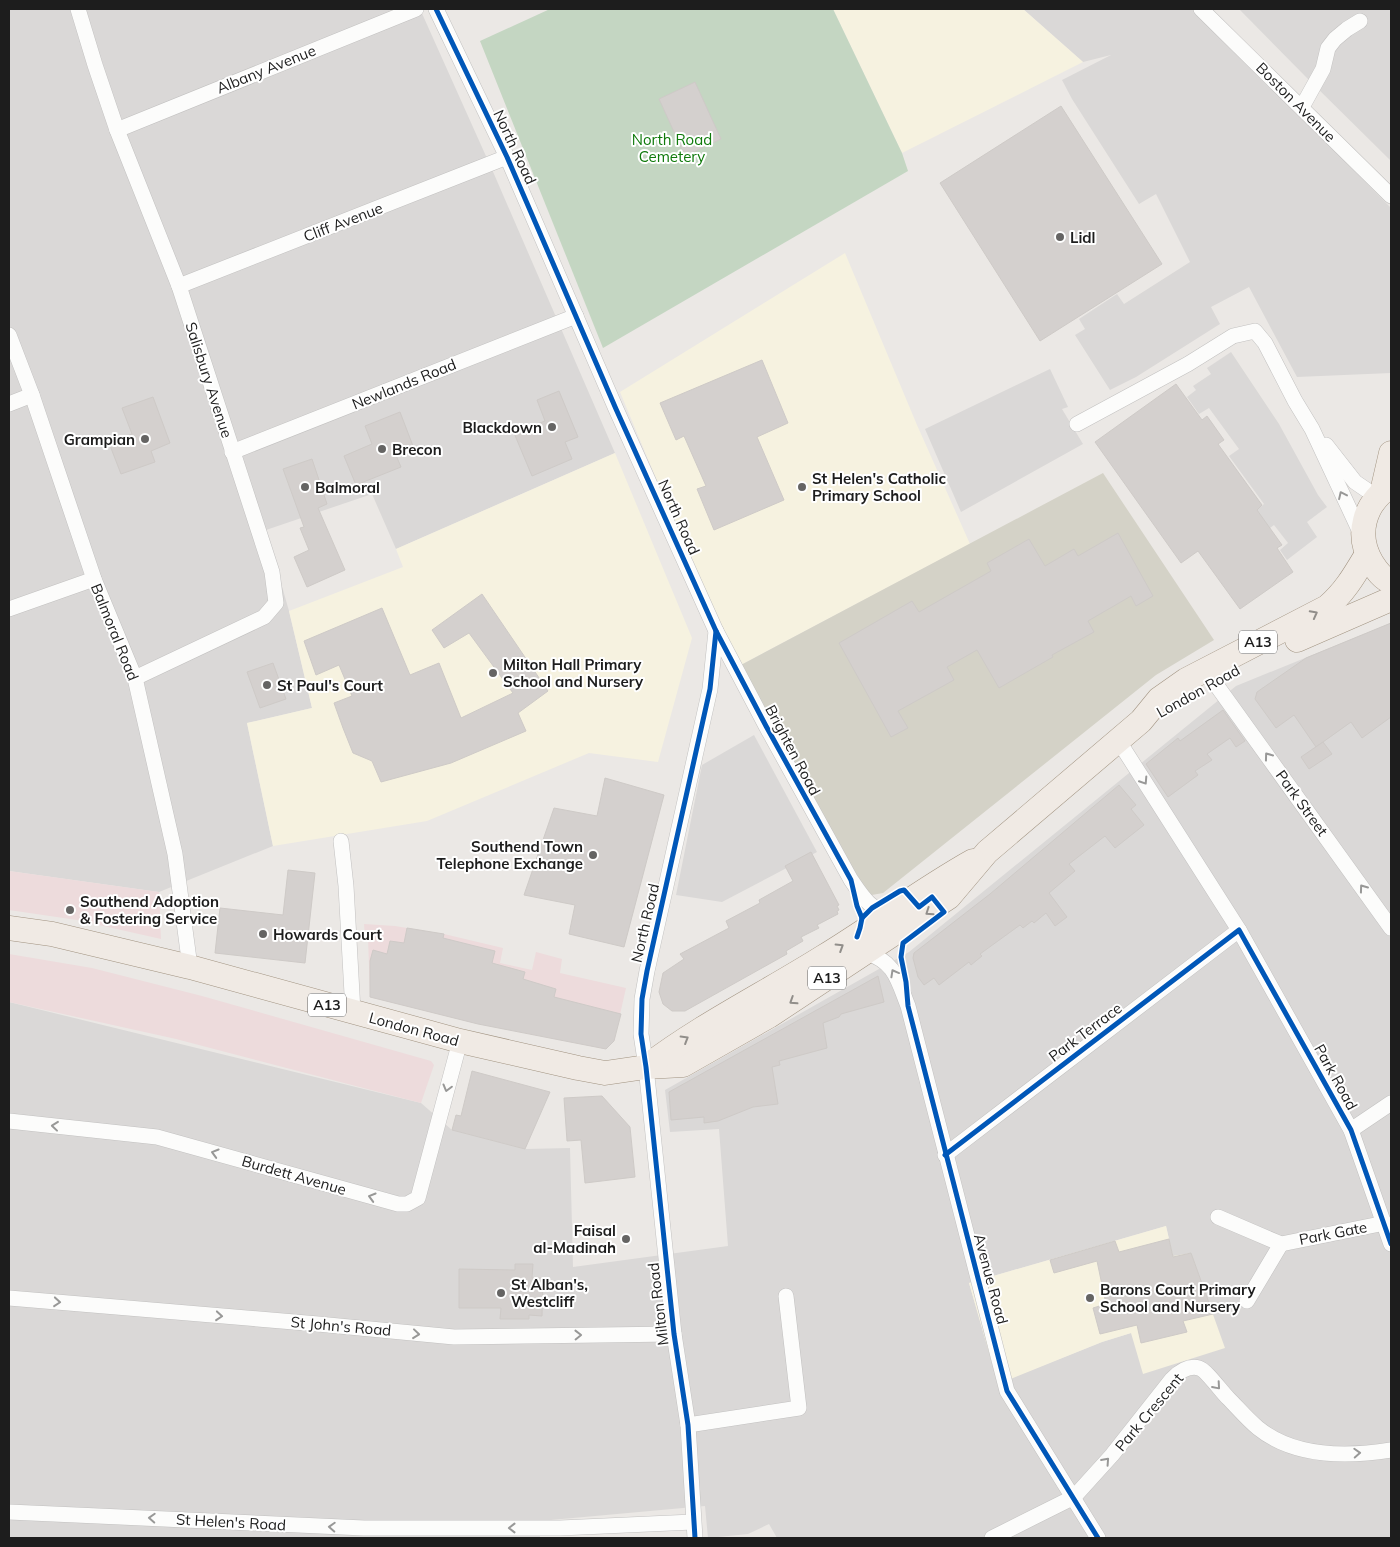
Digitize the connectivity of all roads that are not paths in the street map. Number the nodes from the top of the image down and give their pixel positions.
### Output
1 (78, 9) edge
2 (416, 9) edge
3 (436, 9) edge
4 (1211, 12) edge
5 (1360, 21) dead end
6 (1302, 108) junction
7 (117, 130) junction
8 (507, 157) junction
9 (1391, 196) edge
10 (179, 286) junction
11 (576, 316) junction
12 (9, 335) edge
13 (32, 395) junction
14 (9, 404) edge
15 (1077, 424) dead end
16 (1312, 428) junction
17 (232, 452) junction
18 (1391, 452) edge
19 (1383, 492) edge
20 (1365, 547) junction
21 (94, 579) junction
22 (1391, 582) edge
23 (1391, 598) edge
24 (9, 609) edge
25 (716, 631) junction
26 (136, 678) junction
27 (1212, 679) junction
28 (1141, 721) junction
29 (1118, 740) junction
30 (341, 841) dead end
31 (987, 852) junction
32 (890, 914) junction
33 (9, 928) edge
34 (1391, 928) edge
35 (1239, 930) junction
36 (866, 953) junction
37 (190, 967) junction
38 (353, 1012) junction
39 (460, 1041) junction
40 (646, 1067) junction
41 (1391, 1103) edge
42 (9, 1121) edge
43 (1351, 1130) junction
44 (945, 1155) junction
45 (1218, 1217) dead end
46 (1385, 1223) junction
47 (1281, 1244) junction
48 (1391, 1244) edge
49 (786, 1296) dead end
50 (9, 1298) edge
51 (1247, 1301) dead end
52 (674, 1334) junction
53 (688, 1426) junction
54 (1391, 1450) edge
55 (1074, 1497) junction
56 (9, 1512) edge
57 (9, 1520) edge
58 (693, 1522) junction
59 (363, 1533) edge
60 (695, 1538) edge
61 (992, 1538) edge
62 (1098, 1538) edge

1 - 7 street, Salisbury Avenue
2 - 7 street, Albany Avenue
3 - 8 street, North Road
4 - 6 street, Boston Avenue
5 - 6 street
6 - 9 street, Boston Avenue
7 - 10 street, Salisbury Avenue
8 - 10 street, Cliff Avenue
8 - 11 street, North Road
10 - 17 street, Salisbury Avenue
11 - 17 street, Newlands Road
11 - 25 street, North Road
12 - 13 street, Balmoral Road
13 - 14 street
13 - 21 street, Balmoral Road
15 - 16 street
16 - 19 street
20 -> 16 street
17 - 26 street, Salisbury Avenue
18 - 19 main road
19 - 20 main road
20 - 22 main road
28 -> 20 main road, London Road / A13
21 - 24 street
21 - 26 street, Balmoral Road
23 - 27 main road, London Road / A13
25 - 32 street, Brighten Road
25 - 40 street, North Road
26 - 37 street, Balmoral Road
27 - 28 main road, London Road / A13
34 -> 27 street, Park Street
28 - 29 main road, London Road / A13
29 - 31 main road, London Road / A13
29 -> 35 street, Park Road
30 - 38 street
31 - 32 main road, London Road / A13
31 -> 36 main road, London Road / A13
40 -> 32 main road, London Road / A13
33 - 37 main road, London Road / A13
35 - 43 street, Park Road
35 - 44 street, Park Terrace
36 -> 40 main road, London Road / A13
44 -> 36 street, Avenue Road
37 - 38 main road, London Road / A13
38 - 39 main road, London Road / A13
39 - 40 main road, London Road / A13
39 -> 42 street, Burdett Avenue
40 - 52 street, Milton Road
41 - 43 street
43 - 46 street, Park Road
44 - 55 street, Avenue Road
45 - 47 street, Park Gate
46 - 47 street, Park Gate
46 - 48 street, Park Road
47 - 51 street, Park Gate
49 - 53 street
50 -> 52 street, St John's Road
52 - 53 street, Milton Road
53 - 58 street, Milton Road
55 -> 54 street, Park Crescent
55 - 61 street
55 - 62 street, Avenue Road
56 - 57 street
59 -> 56 street, St Helen's Road
58 -> 59 street, St Helen's Road
58 - 60 street, Milton Road

